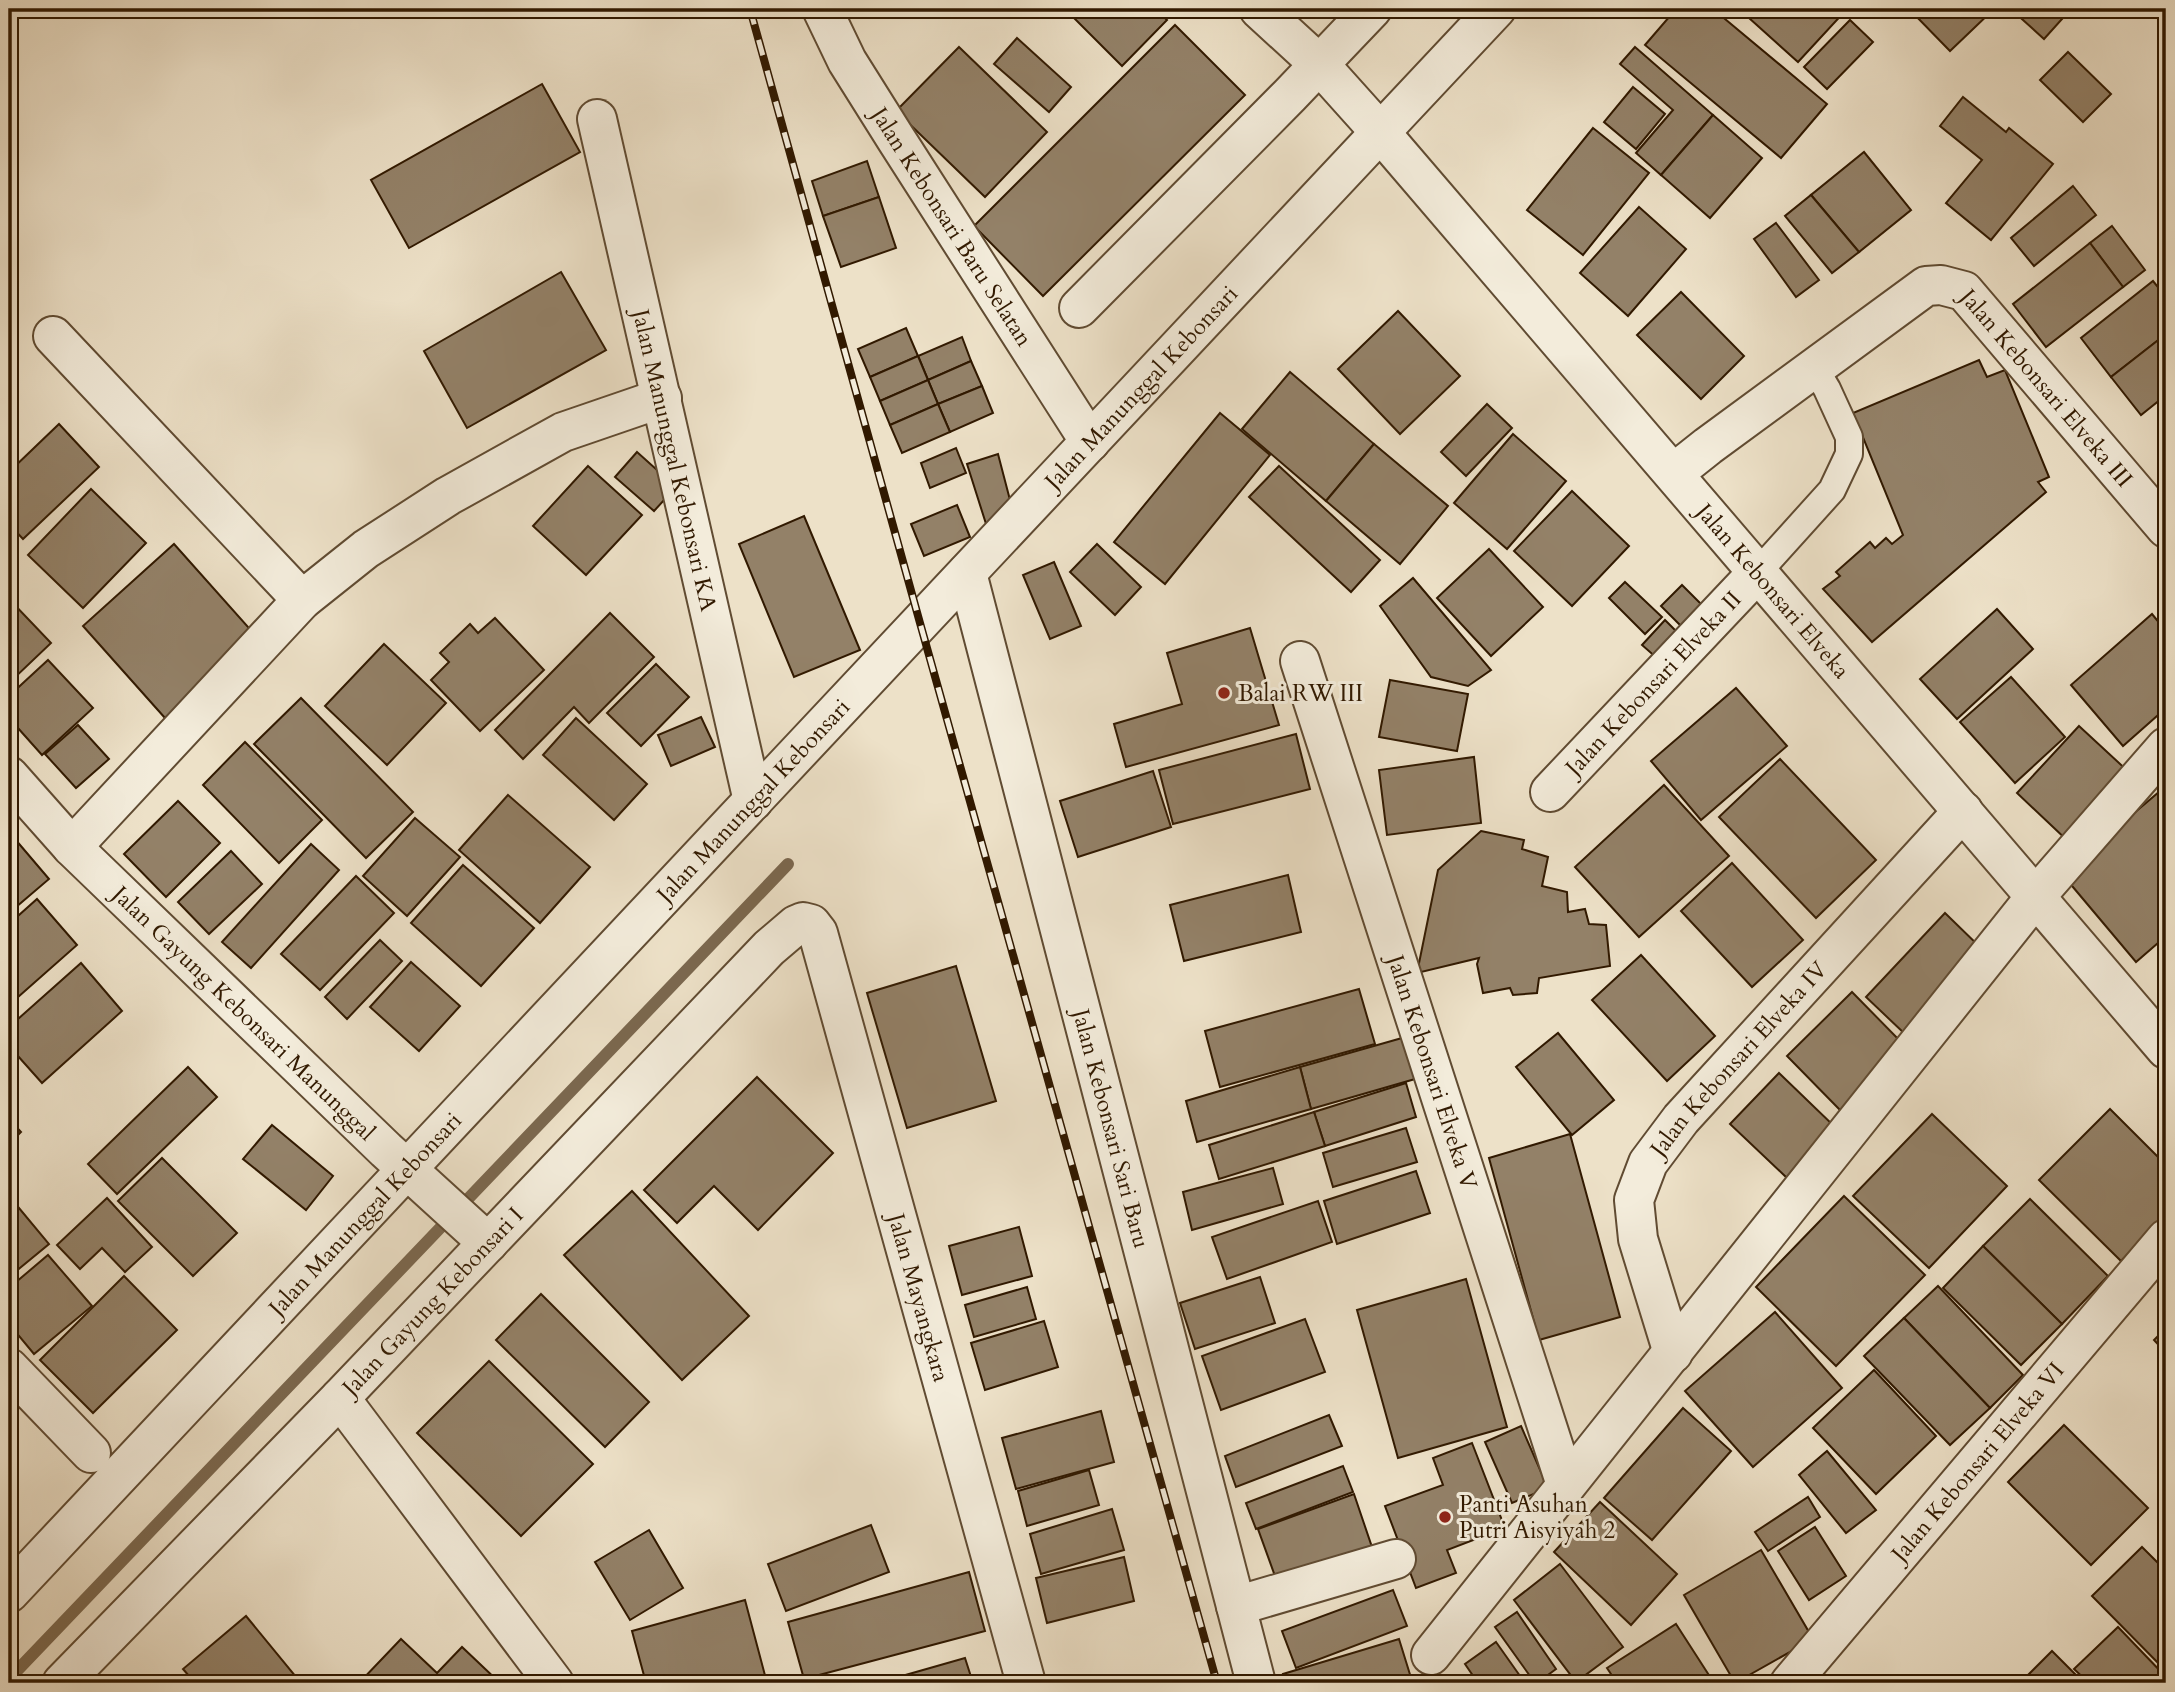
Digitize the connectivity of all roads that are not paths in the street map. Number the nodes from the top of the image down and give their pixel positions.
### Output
1 (822, 9) edge
2 (1259, 9) edge
3 (1371, 9) edge
4 (1496, 9) edge
5 (1319, 64) junction
6 (597, 119) dead end
7 (1380, 132) junction
8 (1079, 308) dead end
9 (53, 336) dead end
10 (1814, 367) junction
11 (662, 398) junction
12 (1090, 442) junction
13 (1674, 473) junction
14 (2166, 528) edge
15 (1758, 572) junction
16 (967, 573) junction
17 (302, 600) junction
18 (1300, 661) dead end
19 (2166, 747) edge
20 (9, 776) edge
21 (1550, 792) dead end
22 (753, 801) junction
23 (1962, 811) junction
24 (72, 847) junction
25 (2036, 896) junction
26 (803, 922) joint
27 (2166, 1049) edge
28 (407, 1169) junction
29 (466, 1224) junction
30 (2166, 1239) edge
31 (1672, 1353) junction
32 (9, 1368) edge
33 (340, 1398) junction
34 (91, 1453) dead end
35 (1566, 1485) junction
36 (1396, 1559) dead end
37 (9, 1594) edge
38 (1236, 1606) junction
39 (1431, 1655) dead end
40 (62, 1683) edge
41 (554, 1683) edge
42 (1026, 1683) edge
43 (1256, 1683) edge
44 (1790, 1683) edge

1 - 12 street, Jalan Kebonsari Baru Selatan
2 - 5 street, Jalan Kebonsari Elveka
3 - 5 street
4 - 7 street, Jalan Manunggal Kebonsari
5 - 7 street, Jalan Kebonsari Elveka
5 - 8 street
6 - 11 street, Jalan Manunggal Kebonsari KA
7 - 12 street, Jalan Manunggal Kebonsari
7 - 13 street, Jalan Kebonsari Elveka
9 - 17 street
10 - 13 street, Jalan Kebonsari Elveka III
10 - 14 street, Jalan Kebonsari Elveka III
10 - 15 lane
11 - 17 street
11 - 22 street, Jalan Manunggal Kebonsari KA
12 - 16 street, Jalan Manunggal Kebonsari
13 - 15 street, Jalan Kebonsari Elveka
15 - 21 street, Jalan Kebonsari Elveka II
15 - 23 street, Jalan Kebonsari Elveka
16 - 22 street, Jalan Manunggal Kebonsari
16 - 38 street, Jalan Kebonsari Sari Baru
17 - 24 street
18 - 35 street, Jalan Kebonsari Elveka V
19 - 25 street
20 - 24 street, Jalan Gayung Kebonsari Manunggal
22 - 28 street, Jalan Manunggal Kebonsari
23 - 25 street, Jalan Kebonsari Elveka
23 - 31 street, Jalan Kebonsari Elveka IV
24 - 28 street, Jalan Gayung Kebonsari Manunggal
25 - 27 street, Jalan Kebonsari Elveka
25 - 31 street
26 - 29 street, Jalan Gayung Kebonsari I
26 - 42 street, Jalan Mayangkara
28 - 29 street, Jalan Gayung Kebonsari Manunggal
28 - 37 street, Jalan Manunggal Kebonsari
29 - 33 street, Jalan Gayung Kebonsari I
30 - 44 street, Jalan Kebonsari Elveka VI
31 - 35 street
32 - 34 street
33 - 40 street, Jalan Gayung Kebonsari I
33 - 41 street
35 - 39 street
36 - 38 street
38 - 43 street, Jalan Kebonsari Sari Baru

